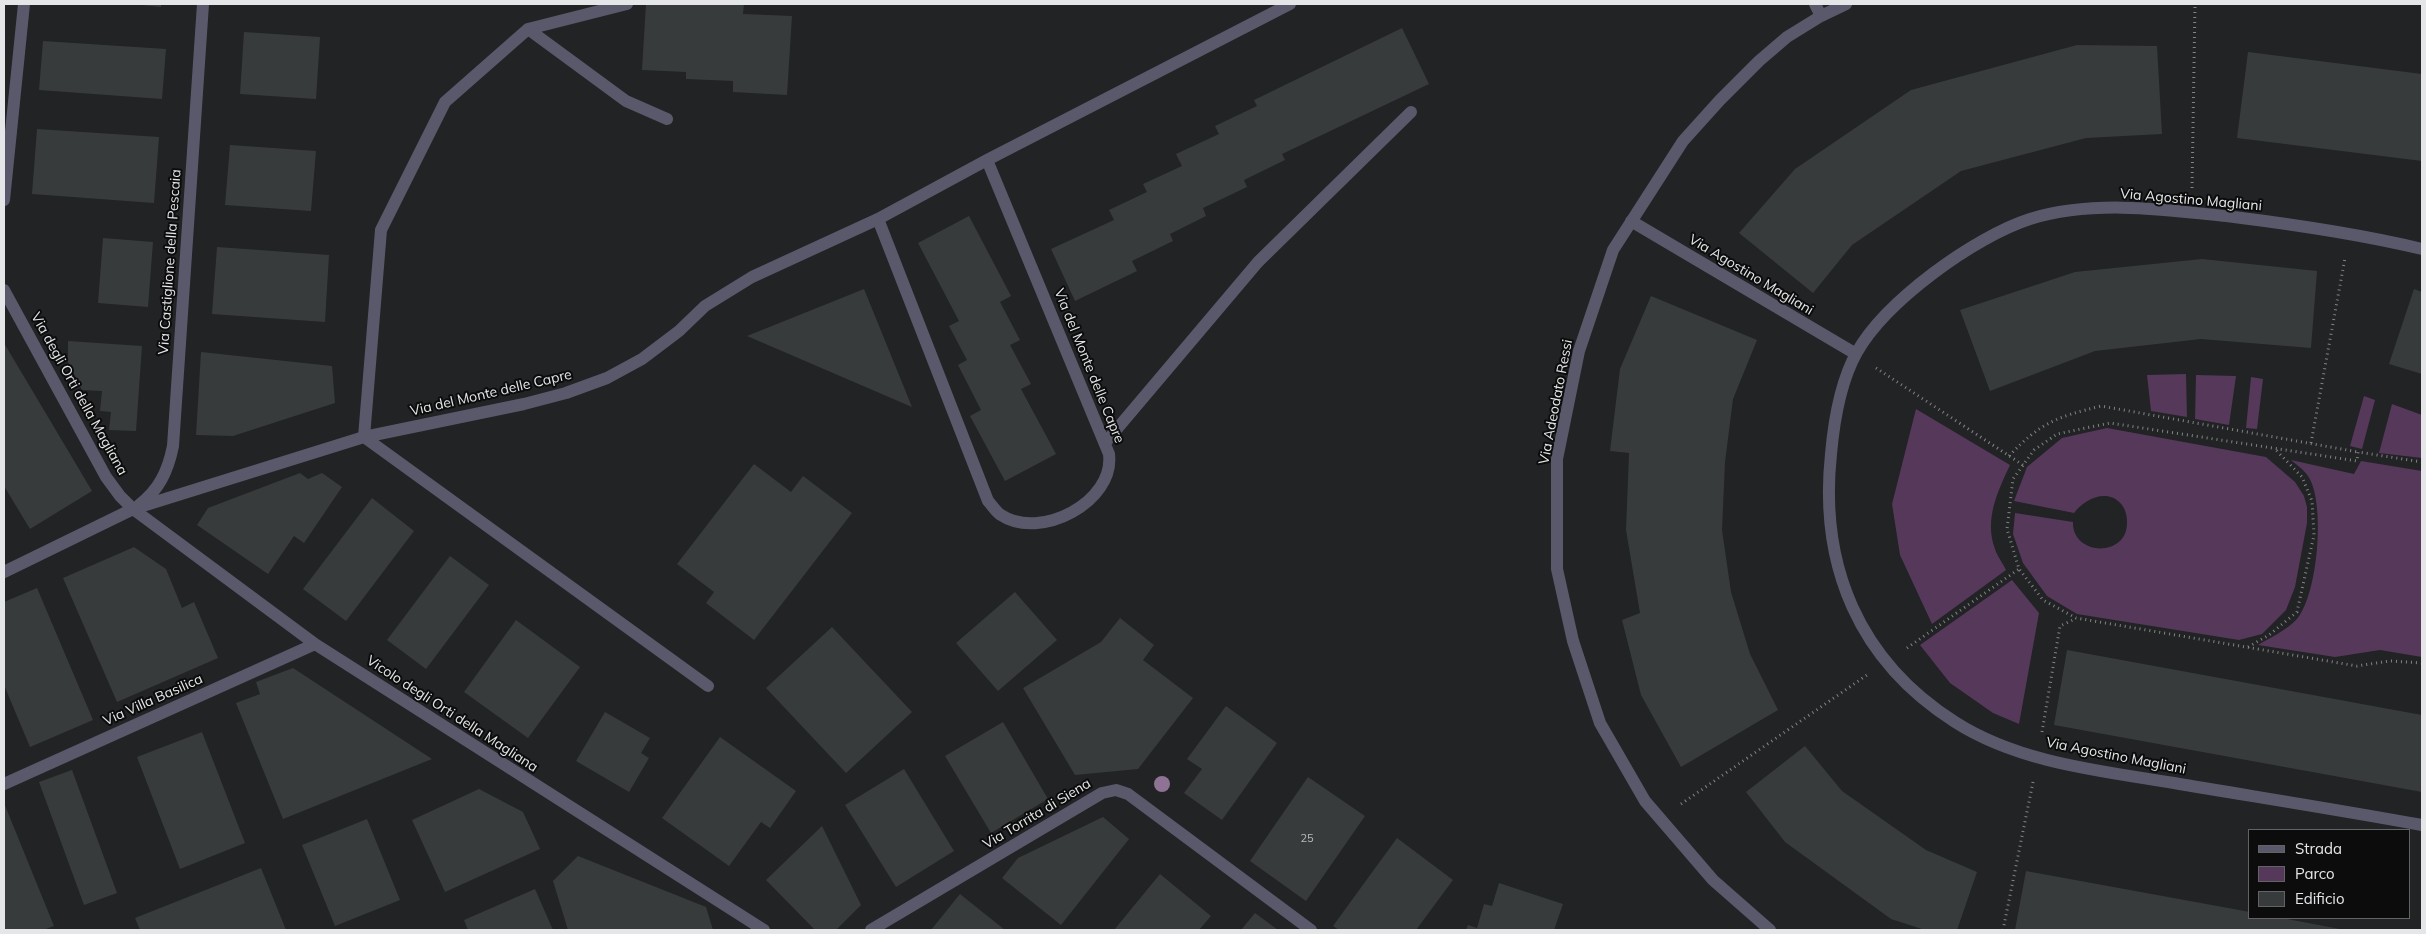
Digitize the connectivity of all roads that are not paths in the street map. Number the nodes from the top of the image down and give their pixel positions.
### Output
1 (24, 4) edge
2 (203, 4) edge
3 (627, 4) edge
4 (1290, 4) edge
5 (1846, 4) edge
6 (1818, 10) edge
7 (528, 28) junction
8 (1411, 112) dead end
9 (667, 119) dead end
10 (988, 160) junction
11 (4, 200) edge
12 (878, 219) junction
13 (1631, 221) junction
14 (2422, 249) edge
15 (4, 290) edge
16 (1856, 354) junction
17 (364, 437) junction
18 (1105, 443) junction
19 (133, 509) junction
20 (4, 572) edge
21 (315, 644) junction
22 (708, 686) dead end
23 (4, 784) edge
24 (2422, 825) edge
25 (764, 930) edge
26 (871, 930) edge
27 (1311, 930) edge
28 (1770, 930) edge

1 - 11 street
2 - 19 street, Via Castiglione della Pescaia
3 - 7 street
4 - 10 street, Via del Monte delle Capre
5 - 6 street, Via Adeodato Ressi
6 - 13 street, Via Adeodato Ressi
7 - 9 street
7 - 17 street
8 - 18 street
10 - 12 street, Via del Monte delle Capre
10 - 18 street, Via del Monte delle Capre
12 - 17 street, Via del Monte delle Capre
12 - 18 street, Via del Monte delle Capre
13 - 16 street, Via Agostino Magliani
13 - 28 street, Via Adeodato Ressi
14 - 16 street, Via Agostino Magliani
15 - 19 street, Via degli Orti della Magliana
16 - 24 street, Via Agostino Magliani
17 - 19 street, Via del Monte delle Capre
17 - 22 street
19 - 20 street, Via del Monte delle Capre
19 - 21 street, Vicolo degli Orti della Magliana
21 - 23 street, Via Villa Basilica
21 - 25 street, Vicolo degli Orti della Magliana
26 - 27 street, Via Torrita di Siena

